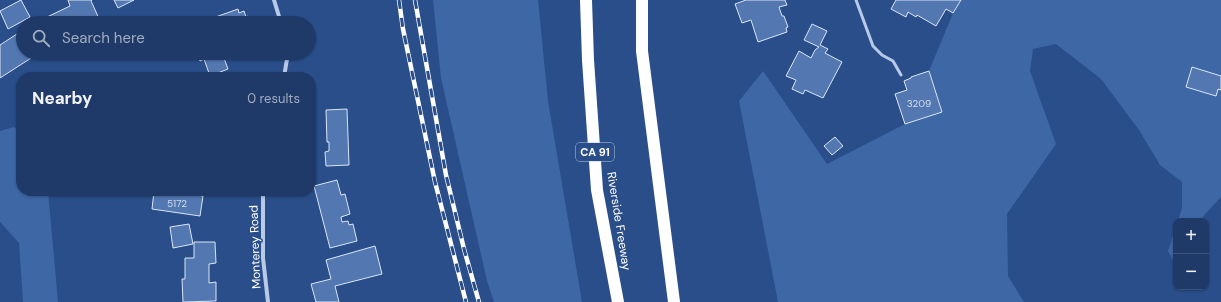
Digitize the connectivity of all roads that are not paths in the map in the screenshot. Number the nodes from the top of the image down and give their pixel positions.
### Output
1 (274, 0) edge
2 (586, 0) edge
3 (642, 0) edge
4 (856, 0) edge
5 (278, 16) edge
6 (287, 60) edge
7 (285, 72) edge
8 (901, 75) dead end
9 (263, 196) edge
10 (268, 302) edge
11 (618, 302) edge
12 (674, 302) edge

1 - 5 street
2 - 11 highway, Riverside Freeway / CA 91
3 - 12 highway
4 - 8 lane
6 - 7 street
9 - 10 street, Monterey Road

